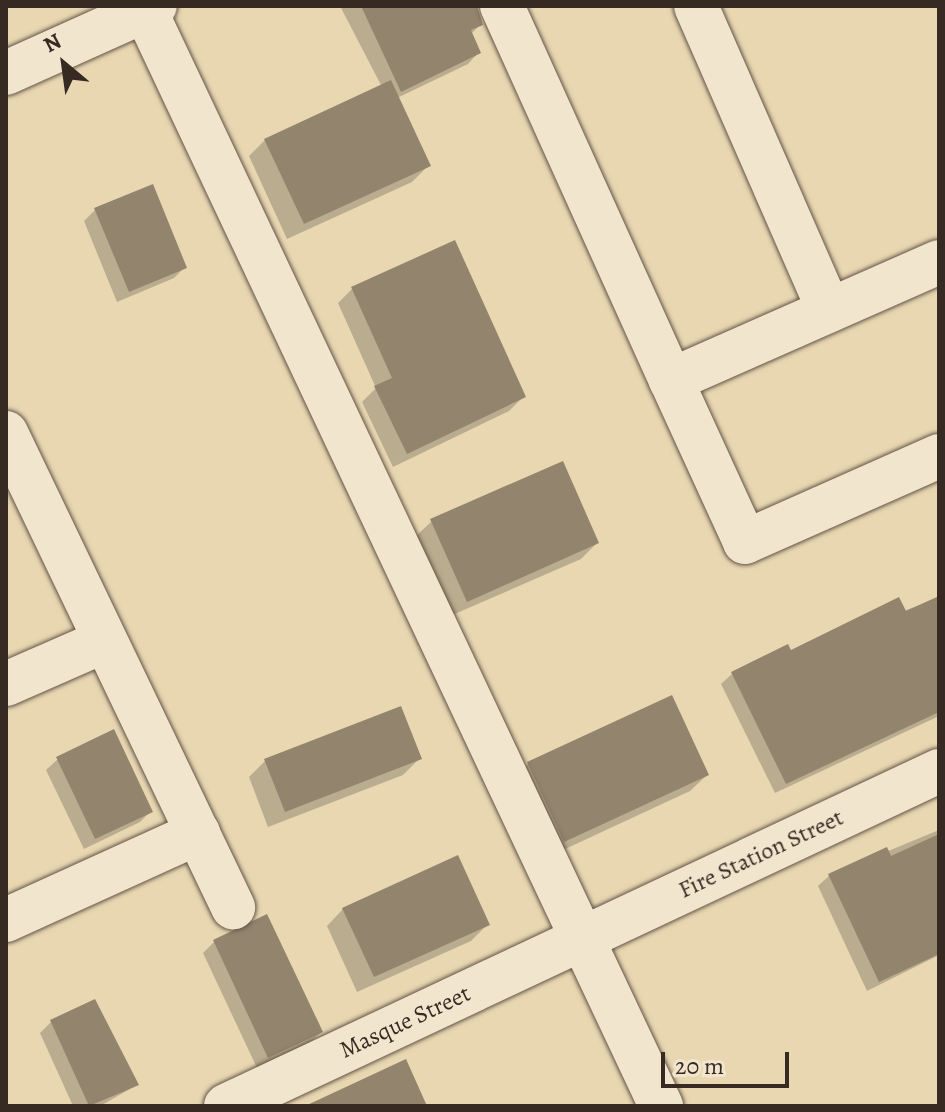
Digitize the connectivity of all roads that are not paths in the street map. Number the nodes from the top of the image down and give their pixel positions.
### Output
1 (502, 6) edge
2 (696, 6) edge
3 (148, 7) edge
4 (6, 73) edge
5 (939, 262) edge
6 (829, 310) junction
7 (671, 380) junction
8 (6, 433) edge
9 (939, 456) edge
10 (102, 642) junction
11 (6, 684) edge
12 (939, 771) edge
13 (198, 833) junction
14 (233, 907) dead end
15 (6, 920) edge
16 (583, 938) junction
17 (226, 1106) edge
18 (661, 1106) edge

1 - 7 street
2 - 6 street
3 - 4 street
3 - 16 street
5 - 6 street
6 - 7 street
7 - 9 street
8 - 10 street
10 - 11 street
10 - 13 street
12 - 16 street, Fire Station Street
13 - 14 street
13 - 15 street
16 - 17 street, Masque Street
16 - 18 street

